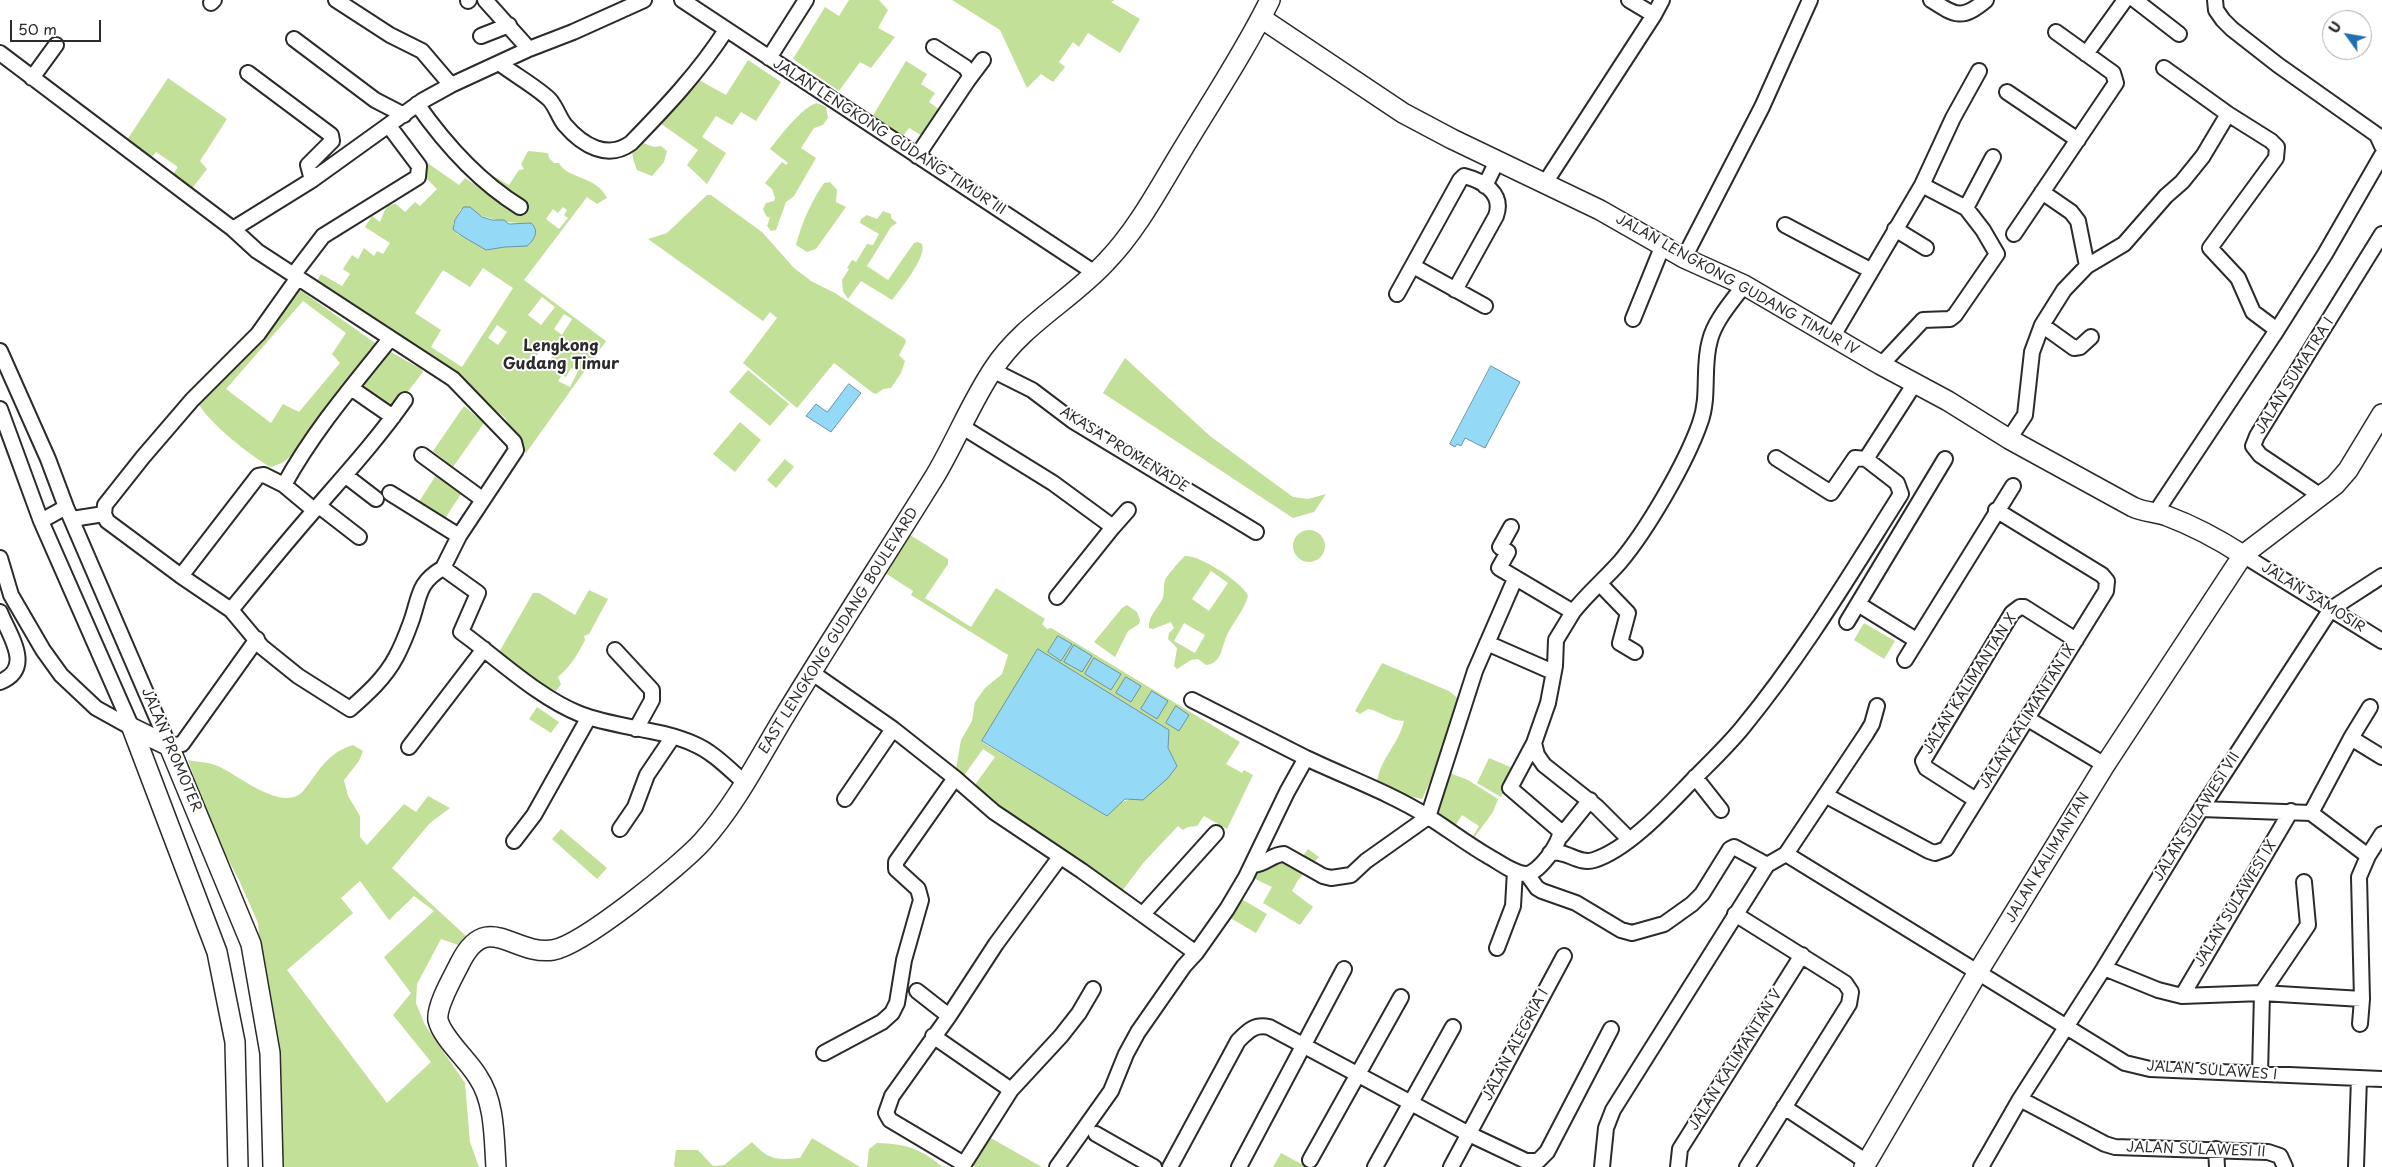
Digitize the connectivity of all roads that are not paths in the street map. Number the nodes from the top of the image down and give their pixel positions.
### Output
1 (336, 0) edge
2 (485, 0) edge
3 (644, 0) edge
4 (682, 0) edge
5 (806, 0) edge
6 (1270, 0) edge
7 (1629, 0) edge
8 (1662, 0) edge
9 (1810, 0) edge
10 (1931, 0) edge
11 (1986, 0) edge
12 (2125, 0) edge
13 (2135, 0) edge
14 (2216, 0) edge
15 (1654, 15) junction
16 (1261, 18) junction
17 (509, 25) junction
18 (726, 30) junction
19 (2056, 32) dead end
20 (2179, 34) dead end
21 (481, 36) dead end
22 (294, 39) dead end
23 (56, 45) dead end
24 (934, 47) dead end
25 (530, 49) junction
26 (0, 53) edge
27 (2086, 54) junction
28 (769, 58) junction
29 (984, 60) dead end
30 (499, 63) junction
31 (2164, 68) dead end
32 (1978, 71) dead end
33 (248, 73) dead end
34 (32, 78) junction
35 (968, 80) junction
36 (451, 85) junction
37 (2007, 92) dead end
38 (417, 104) junction
39 (2228, 114) junction
40 (404, 115) junction
41 (389, 126) junction
42 (2078, 140) junction
43 (2382, 146) edge
44 (2382, 154) edge
45 (917, 156) junction
46 (1993, 157) dead end
47 (1497, 161) junction
48 (312, 180) junction
49 (1545, 183) junction
50 (1922, 185) junction
51 (1485, 186) junction
52 (2042, 192) junction
53 (520, 207) dead end
54 (1966, 208) junction
55 (1785, 225) dead end
56 (233, 229) junction
57 (1895, 229) junction
58 (2014, 234) dead end
59 (2382, 234) edge
60 (1663, 246) junction
61 (1926, 248) dead end
62 (1684, 258) junction
63 (1413, 266) junction
64 (2088, 266) junction
65 (1870, 270) junction
66 (1095, 273) junction
67 (296, 276) junction
68 (1744, 285) junction
69 (1455, 290) junction
70 (1397, 294) dead end
71 (1485, 306) dead end
72 (1633, 319) dead end
73 (2042, 325) junction
74 (2278, 330) junction
75 (1833, 336) junction
76 (2091, 337) dead end
77 (390, 339) junction
78 (0, 351) edge
79 (1881, 365) junction
80 (992, 370) junction
81 (1914, 383) junction
82 (351, 388) junction
83 (405, 400) dead end
84 (0, 409) edge
85 (2382, 414) edge
86 (393, 417) junction
87 (961, 426) junction
88 (2009, 439) junction
89 (422, 455) dead end
90 (1776, 458) dead end
91 (1866, 459) junction
92 (1945, 459) dead end
93 (346, 476) junction
94 (284, 485) junction
95 (2012, 486) dead end
96 (390, 493) dead end
97 (2321, 496) junction
98 (376, 499) dead end
99 (482, 499) junction
100 (317, 508) junction
101 (1128, 510) dead end
102 (1996, 510) junction
103 (2156, 512) junction
104 (69, 513) junction
105 (104, 514) junction
106 (41, 521) junction
107 (1114, 527) junction
108 (1515, 529) dead end
109 (1256, 532) dead end
110 (459, 536) junction
111 (359, 537) dead end
112 (2243, 555) junction
113 (0, 558) edge
114 (444, 568) junction
115 (181, 576) junction
116 (2382, 576) edge
117 (1515, 579) junction
118 (1600, 584) junction
119 (1057, 597) dead end
120 (1858, 604) junction
121 (2331, 609) junction
122 (230, 610) junction
123 (0, 612) edge
124 (1573, 612) junction
125 (1848, 622) dead end
126 (257, 639) junction
127 (1916, 640) junction
128 (2076, 640) junction
129 (2382, 641) edge
130 (1487, 642) junction
131 (484, 649) junction
132 (615, 650) dead end
133 (1635, 652) dead end
134 (1905, 660) dead end
135 (811, 672) junction
136 (1553, 672) junction
137 (0, 682) edge
138 (1192, 700) dead end
139 (1877, 706) dead end
140 (2370, 708) dead end
141 (589, 717) junction
142 (2028, 719) junction
143 (132, 728) junction
144 (636, 729) junction
145 (893, 729) junction
146 (672, 738) junction
147 (2351, 738) junction
148 (1534, 743) junction
149 (169, 746) junction
150 (409, 747) dead end
151 (2382, 757) edge
152 (1306, 758) junction
153 (2105, 765) junction
154 (1695, 777) junction
155 (955, 778) junction
156 (745, 783) junction
157 (1825, 795) junction
158 (845, 799) dead end
159 (1590, 800) junction
160 (1976, 800) junction
161 (2201, 809) junction
162 (1721, 810) dead end
163 (2291, 811) junction
164 (2311, 812) junction
165 (1428, 816) junction
166 (620, 828) dead end
167 (1216, 833) dead end
168 (2382, 834) edge
169 (1560, 836) junction
170 (1629, 839) junction
171 (514, 842) dead end
172 (1550, 854) junction
173 (1786, 854) junction
174 (2368, 856) junction
175 (1060, 857) junction
176 (1253, 865) junction
177 (1767, 865) junction
178 (1521, 872) junction
179 (2304, 882) dead end
180 (1144, 914) junction
181 (1734, 914) junction
182 (1496, 948) dead end
183 (1196, 953) junction
184 (1802, 955) junction
185 (1564, 956) dead end
186 (2104, 968) junction
187 (1344, 969) dead end
188 (1978, 972) junction
189 (1093, 989) dead end
190 (917, 991) dead end
191 (2262, 993) junction
192 (2182, 996) junction
193 (1402, 997) dead end
194 (2362, 999) junction
195 (949, 1016) junction
196 (2360, 1024) dead end
197 (1453, 1027) dead end
198 (2066, 1027) junction
199 (1611, 1029) dead end
200 (933, 1036) junction
201 (1304, 1046) junction
202 (824, 1053) dead end
203 (1358, 1074) junction
204 (2260, 1074) junction
205 (2359, 1078) junction
206 (2382, 1079) edge
207 (1011, 1090) junction
208 (2020, 1099) junction
209 (1411, 1102) junction
210 (1784, 1107) junction
211 (1096, 1134) dead end
212 (1469, 1134) junction
213 (2216, 1149) junction
214 (1310, 1160) dead end
215 (1866, 1164) edge
216 (965, 1166) edge
217 (238, 1167) edge
218 (273, 1167) edge
219 (496, 1167) edge
220 (1057, 1167) edge
221 (1154, 1167) edge
222 (1170, 1167) edge
223 (1239, 1167) edge
224 (1375, 1167) edge
225 (1451, 1167) edge
226 (1602, 1167) edge
227 (1678, 1167) edge
228 (1747, 1167) edge
229 (1981, 1167) edge
230 (2216, 1167) edge
231 (2285, 1167) edge
232 (2356, 1167) edge

1 - 36 street
2 - 17 street
3 - 25 street
4 - 18 street, JALAN LENGKONG GUDANG TIMUR III
5 - 28 street
6 - 16 street, EAST LENGKONG GUDANG BOULEVARD
7 - 15 street
8 - 15 street
9 - 62 street
10 - 11 street
12 - 27 street
13 - 20 street
14 - 43 street
15 - 49 street
16 - 47 street, JALAN LENGKONG GUDANG TIMUR IV
16 - 66 street, EAST LENGKONG GUDANG BOULEVARD
17 - 21 street
17 - 25 street
18 - 28 street, JALAN LENGKONG GUDANG TIMUR III
18 - 30 street
19 - 27 street
22 - 40 street
23 - 34 street
24 - 35 street
25 - 30 street
26 - 34 street
27 - 42 street
28 - 45 street, JALAN LENGKONG GUDANG TIMUR III
29 - 35 street
30 - 36 street
31 - 39 street
32 - 50 street
33 - 48 street
34 - 56 street
35 - 45 street
36 - 38 street
37 - 42 street
38 - 40 street
38 - 53 street
39 - 64 street
39 - 74 street
40 - 41 street
41 - 48 street
41 - 67 street
42 - 52 street
44 - 74 street
45 - 66 street, JALAN LENGKONG GUDANG TIMUR III
46 - 54 street
47 - 49 street, JALAN LENGKONG GUDANG TIMUR IV
47 - 51 street
48 - 56 street
49 - 60 street, JALAN LENGKONG GUDANG TIMUR IV
50 - 54 street
50 - 57 street
51 - 63 street
51 - 69 street
52 - 58 street
52 - 64 street
54 - 79 street
55 - 65 street
56 - 67 street
57 - 61 street
57 - 65 street
59 - 97 street, JALAN SUMATRA I
60 - 62 street, JALAN LENGKONG GUDANG TIMUR IV
60 - 72 street
62 - 68 street, JALAN LENGKONG GUDANG TIMUR IV
63 - 69 street
63 - 70 street
64 - 73 street
65 - 75 street
66 - 80 street, EAST LENGKONG GUDANG BOULEVARD
67 - 77 street
67 - 105 street
68 - 75 street, JALAN LENGKONG GUDANG TIMUR IV
68 - 118 street
69 - 71 street
73 - 76 street
73 - 88 street
74 - 103 street
75 - 79 street, JALAN LENGKONG GUDANG TIMUR IV
77 - 82 street
77 - 99 street
78 - 104 street, JALAN PROMOTER
79 - 81 street, JALAN LENGKONG GUDANG TIMUR IV
80 - 87 street, EAST LENGKONG GUDANG BOULEVARD
80 - 109 street, AKASA PROMENADE
81 - 88 street, JALAN LENGKONG GUDANG TIMUR IV
81 - 91 street
82 - 86 street
82 - 94 street
83 - 86 street
84 - 106 street, JALAN PROMOTER
85 - 97 street, JALAN KALIMANTAN
86 - 93 street
87 - 107 street
87 - 135 street, EAST LENGKONG GUDANG BOULEVARD
88 - 103 street, JALAN LENGKONG GUDANG TIMUR IV
89 - 99 street
90 - 91 street
91 - 154 street
92 - 120 street
93 - 98 street
93 - 100 street
94 - 100 street
94 - 115 street
95 - 102 street
96 - 110 street
97 - 112 street, JALAN KALIMANTAN
99 - 110 street
100 - 111 street
100 - 122 street
101 - 107 street
102 - 127 street
102 - 128 street, JALAN KALIMANTAN IX
103 - 112 street, JALAN LENGKONG GUDANG TIMUR IV
104 - 105 street
104 - 106 street
104 - 149 street, JALAN PROMOTER
105 - 115 street
106 - 143 street, JALAN PROMOTER
107 - 119 street
108 - 117 street
110 - 114 street
112 - 121 street, JALAN SAMOSIR
112 - 153 street, JALAN KALIMANTAN
113 - 143 street
114 - 126 street
114 - 131 street
115 - 122 street
116 - 121 street
117 - 124 street
117 - 130 street
118 - 124 street
118 - 133 street
120 - 125 street
120 - 127 street
121 - 129 street, JALAN SAMOSIR
121 - 161 street, JALAN SULAWESI VII
122 - 126 street
123 - 137 street
124 - 136 street
126 - 149 street
127 - 134 street
128 - 142 street, JALAN KALIMANTAN IX
128 - 160 street, JALAN KALIMANTAN X
130 - 136 street
130 - 165 street
131 - 141 street
131 - 150 street
132 - 144 street
135 - 145 street
135 - 156 street, EAST LENGKONG GUDANG BOULEVARD
136 - 148 street
138 - 152 street
139 - 157 street
140 - 147 street
141 - 144 street
141 - 171 street
142 - 153 street
142 - 160 street, JALAN KALIMANTAN IX
143 - 149 street
143 - 217 street, JALAN PROMOTER
144 - 146 street
145 - 155 street
145 - 158 street
146 - 156 street
146 - 166 street
147 - 151 street
147 - 164 street
148 - 159 street
148 - 169 street
149 - 218 street, JALAN PROMOTER
152 - 165 street
152 - 176 street
153 - 188 street, JALAN KALIMANTAN
154 - 162 street
154 - 170 street
155 - 175 street
155 - 202 street
156 - 219 street, EAST LENGKONG GUDANG BOULEVARD
157 - 160 street, JALAN KALIMANTAN IX
157 - 173 street
159 - 169 street
159 - 170 street
161 - 163 street
161 - 186 street, JALAN SULAWESI VII
163 - 164 street
163 - 192 street, JALAN SULAWESI IX
164 - 174 street
165 - 176 street
165 - 178 street
167 - 180 street
168 - 174 street
169 - 172 street
170 - 172 street
172 - 178 street
173 - 177 street
173 - 188 street, JALAN SULAWES I
174 - 194 street
175 - 180 street
175 - 195 street
176 - 183 street
177 - 178 street
177 - 181 street
178 - 182 street
179 - 191 street
180 - 183 street
181 - 184 street
181 - 226 street
183 - 220 street
184 - 210 street
184 - 227 street, JALAN KALIMANTAN V
185 - 212 street, JALAN ALEGRIA I
186 - 192 street
186 - 198 street, JALAN SULAWESI VII
187 - 201 street
188 - 198 street, JALAN SULAWES I
188 - 215 street, JALAN KALIMANTAN
189 - 207 street
190 - 195 street
191 - 192 street
191 - 194 street
191 - 204 street
193 - 203 street
194 - 196 street
195 - 200 street
197 - 209 street
198 - 204 street, JALAN SULAWES I
198 - 208 street, JALAN SULAWESI VII
199 - 212 street
200 - 207 street
200 - 216 street
201 - 203 street
201 - 222 street
201 - 223 street
203 - 209 street
203 - 214 street
204 - 205 street, JALAN SULAWES I
205 - 206 street, JALAN SULAWES I
205 - 232 street
207 - 216 street
208 - 213 street, JALAN SULAWESI II
208 - 229 street, JALAN SULAWESI VII
209 - 212 street
209 - 224 street
210 - 215 street
210 - 228 street
211 - 221 street
212 - 225 street, JALAN ALEGRIA I
213 - 230 street
213 - 231 street, JALAN SULAWESI II

